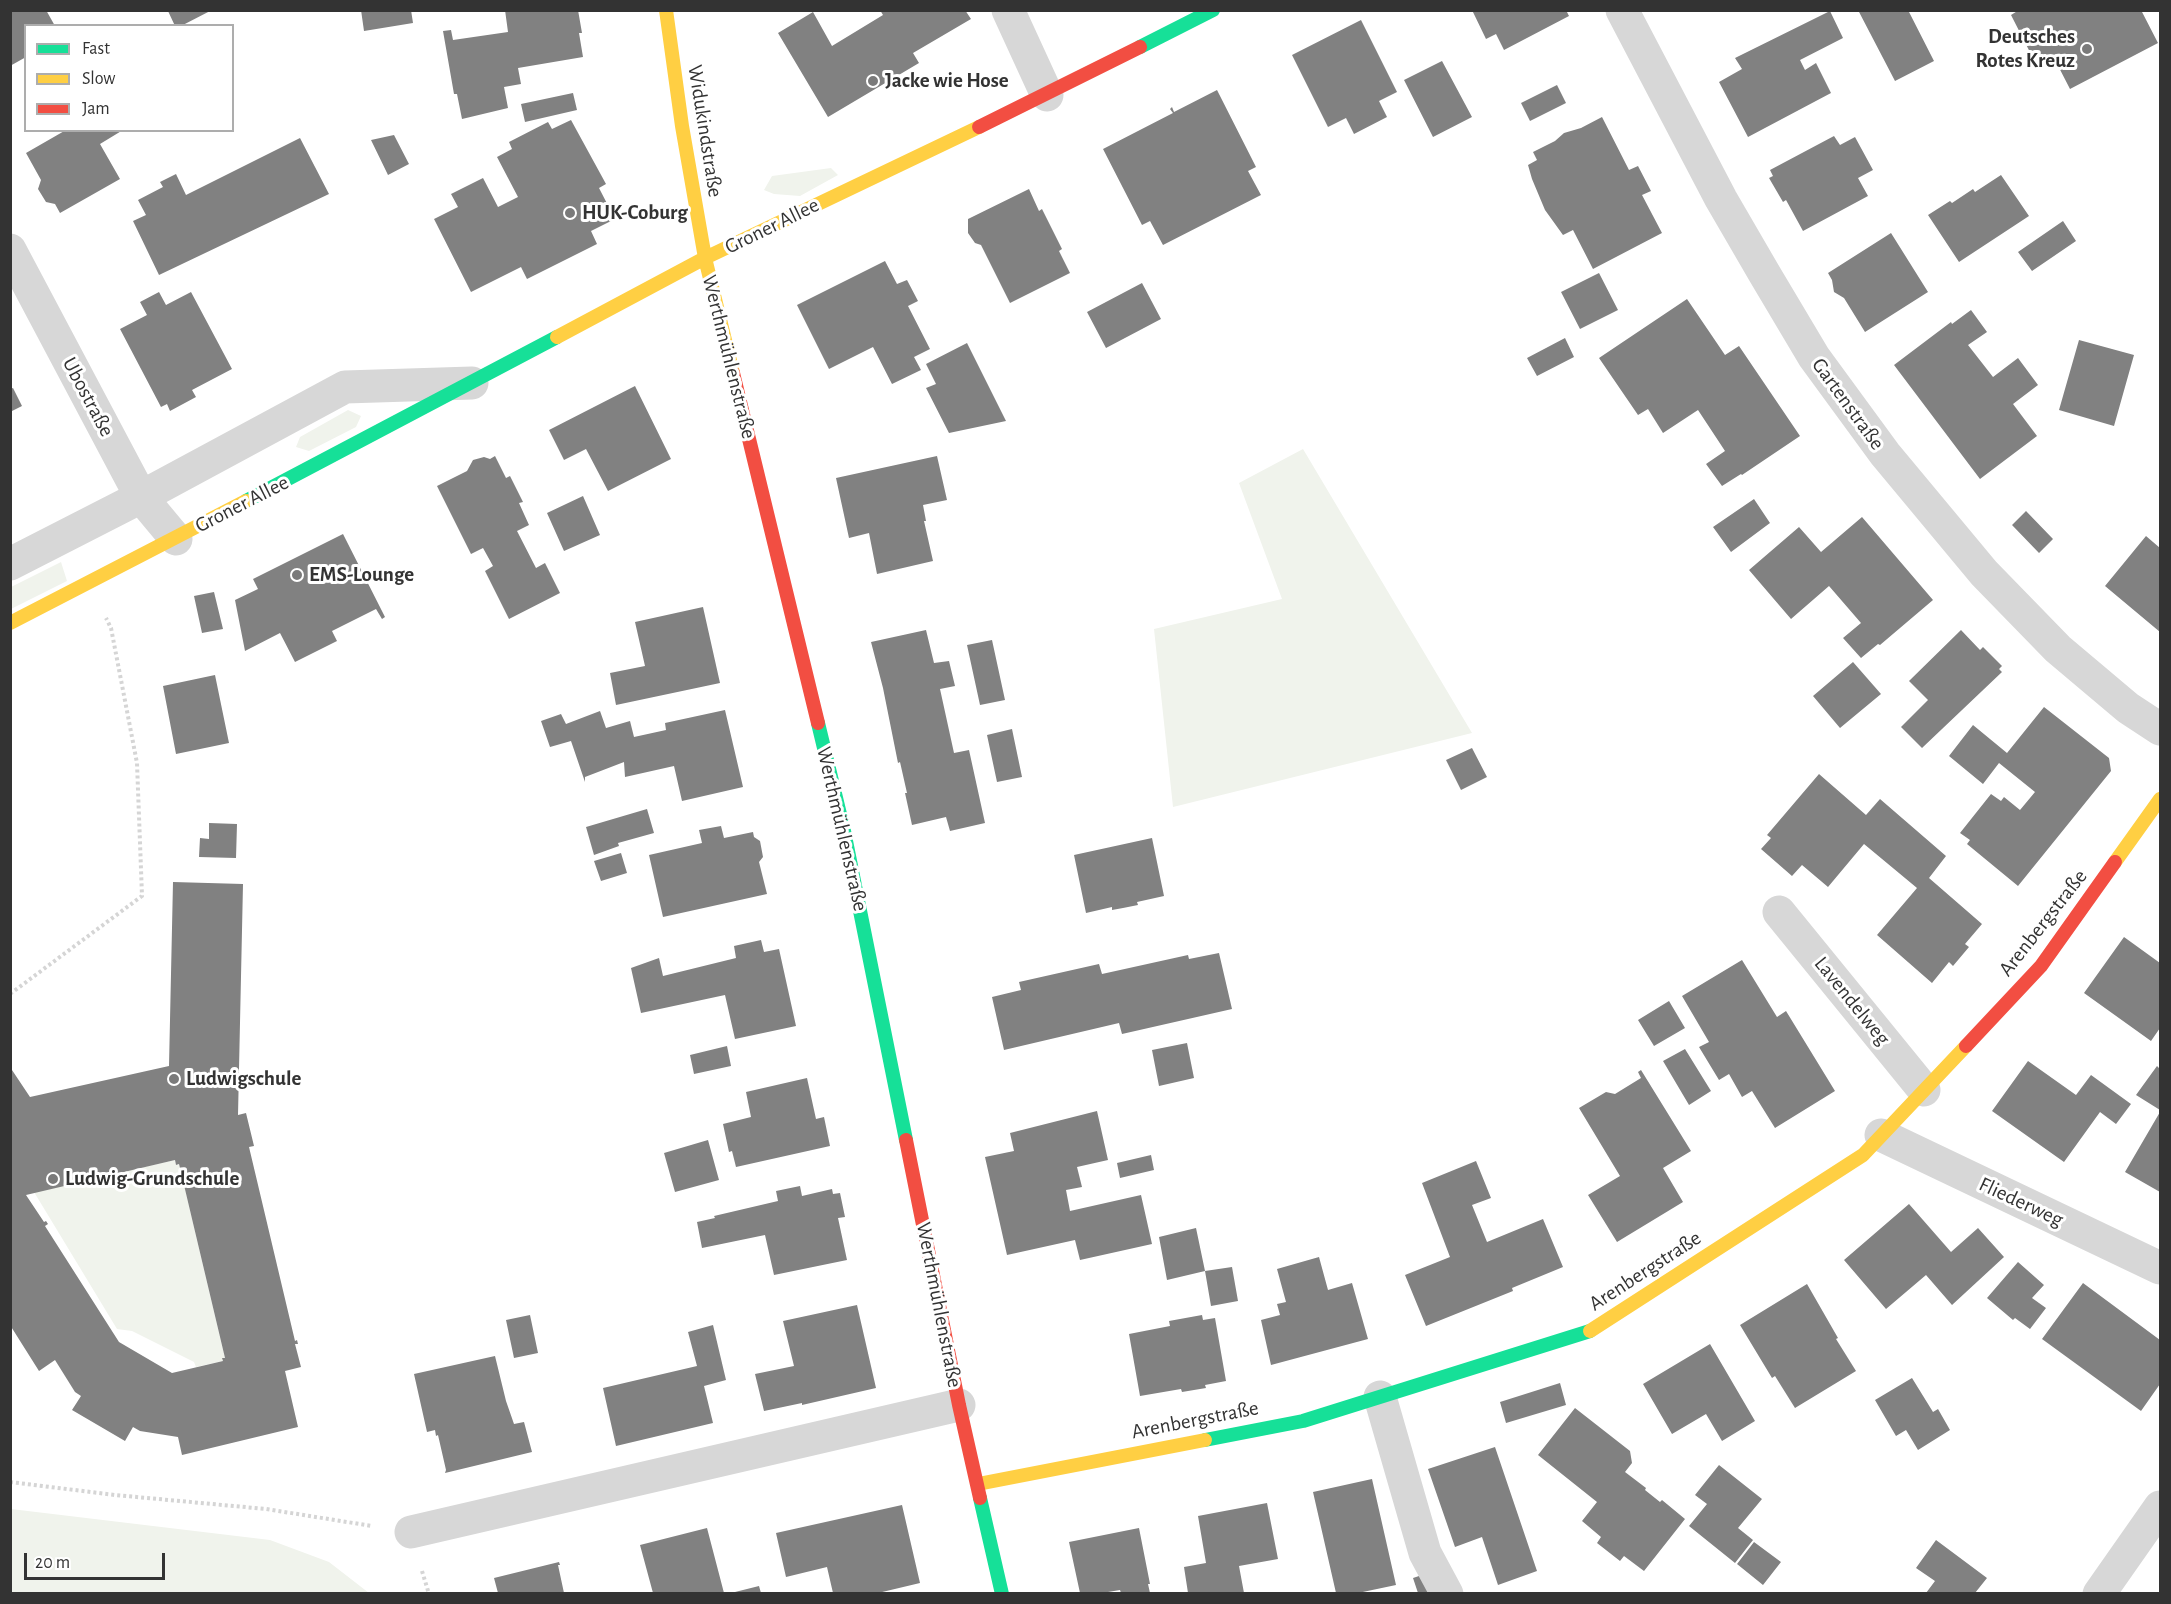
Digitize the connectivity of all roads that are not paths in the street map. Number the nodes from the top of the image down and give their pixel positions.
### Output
1 (666, 10) edge
2 (1008, 10) edge
3 (1213, 10) edge
4 (1622, 10) edge
5 (1047, 95) junction
6 (10, 250) edge
7 (705, 258) junction
8 (472, 383) junction
9 (141, 497) junction
10 (176, 538) junction
11 (10, 564) edge
12 (10, 623) edge
13 (2160, 729) edge
14 (2160, 799) edge
15 (1779, 912) dead end
16 (1924, 1090) junction
17 (1881, 1135) junction
18 (2160, 1268) edge
19 (1380, 1397) junction
20 (959, 1405) junction
21 (978, 1484) junction
22 (2160, 1507) edge
23 (411, 1532) road end
24 (1002, 1593) edge
25 (1447, 1593) edge
26 (2099, 1593) edge

1 - 7 street, Widukindstraße
2 - 5 street
3 - 5 street, Groner Allee
4 - 13 street, Gartenstraße
5 - 7 street, Groner Allee
6 - 9 street, Ubostraße
7 - 8 street, Groner Allee
7 - 20 street, Werthmühlenstraße
8 - 9 street, Groner Allee
8 - 10 street, Groner Allee
9 - 10 street, Ubostraße
9 - 11 street, Groner Allee
10 - 12 street, Groner Allee
14 - 16 street, Arenbergstraße
15 - 16 street, Lavendelweg
16 - 17 street, Arenbergstraße
17 - 18 street, Fliederweg
17 - 19 street, Arenbergstraße
19 - 21 street, Arenbergstraße
19 - 25 street
20 - 21 street, Werthmühlenstraße
20 - 23 street, Werthmühlenstraße
21 - 24 street, Werthmühlenstraße
22 - 26 street

